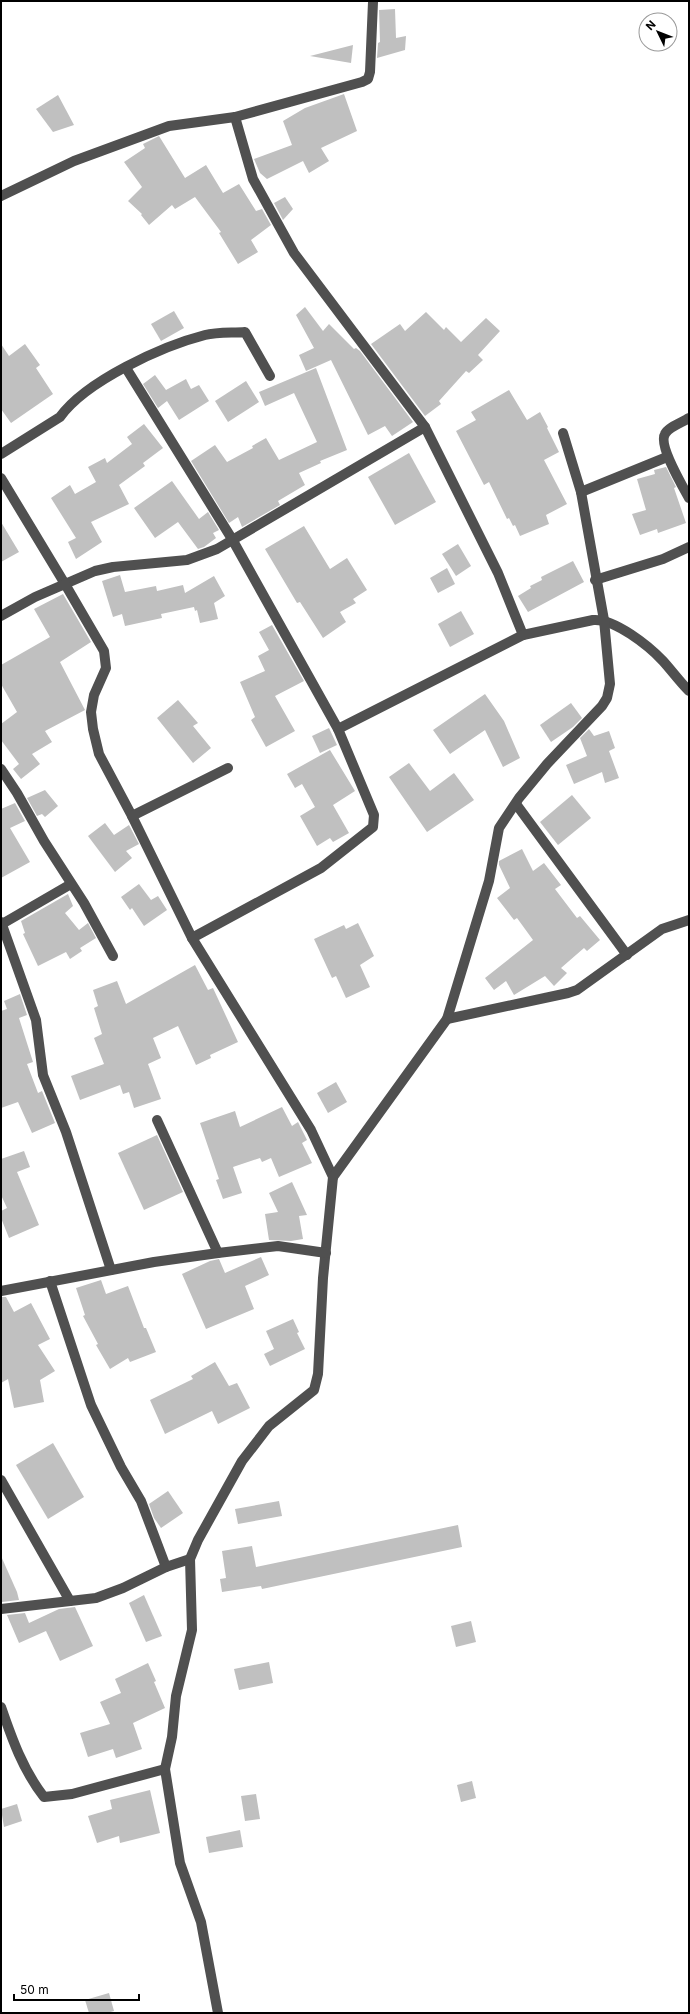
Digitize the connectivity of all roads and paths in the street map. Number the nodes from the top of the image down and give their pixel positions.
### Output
1 (372, 2) dead end
2 (235, 117) junction
3 (1, 196) edge
4 (126, 368) junction
5 (270, 376) dead end
6 (689, 418) edge
7 (425, 427) junction
8 (563, 433) dead end
9 (1, 454) edge
10 (667, 457) junction
11 (1, 478) edge
12 (581, 492) junction
13 (689, 498) edge
14 (232, 539) junction
15 (689, 548) edge
16 (595, 580) junction
17 (65, 584) junction
18 (1, 616) edge
19 (604, 620) junction
20 (523, 635) junction
21 (689, 692) edge
22 (338, 728) junction
23 (228, 768) dead end
24 (1, 769) edge
25 (516, 804) junction
26 (132, 816) junction
27 (71, 884) junction
28 (689, 920) edge
29 (2, 923) edge
30 (192, 938) junction
31 (627, 955) junction
32 (113, 956) dead end
33 (447, 1019) junction
34 (157, 1120) dead end
35 (333, 1177) junction
36 (218, 1253) junction
37 (326, 1253) junction
38 (111, 1270) junction
39 (50, 1281) junction
40 (1, 1291) edge
41 (1, 1480) edge
42 (190, 1559) junction
43 (166, 1567) junction
44 (70, 1601) junction
45 (1, 1609) edge
46 (1, 1707) edge
47 (166, 1769) junction
48 (218, 2013) edge

1 - 2 street
2 - 3 street
2 - 7 street
4 - 5 street
4 - 9 street
4 - 14 street
6 - 10 street
7 - 14 street
7 - 20 street
8 - 12 street
10 - 12 street
10 - 13 street
11 - 17 street
12 - 16 street
14 - 17 street
14 - 22 street
15 - 16 street
16 - 19 street
17 - 18 street
17 - 26 street
19 - 20 street
19 - 21 street
19 - 25 street
20 - 22 street
22 - 30 street
23 - 26 street
24 - 27 street
25 - 31 street
25 - 33 street
26 - 30 street
27 - 29 street
27 - 32 street
28 - 31 street
29 - 38 street
30 - 35 street
31 - 33 street
33 - 35 street
34 - 36 street
35 - 37 street
36 - 37 street
36 - 38 street
37 - 42 street
38 - 39 street
39 - 40 street
39 - 43 street
41 - 44 street
42 - 43 street
42 - 47 street
43 - 44 street
44 - 45 street
46 - 47 street
47 - 48 street

